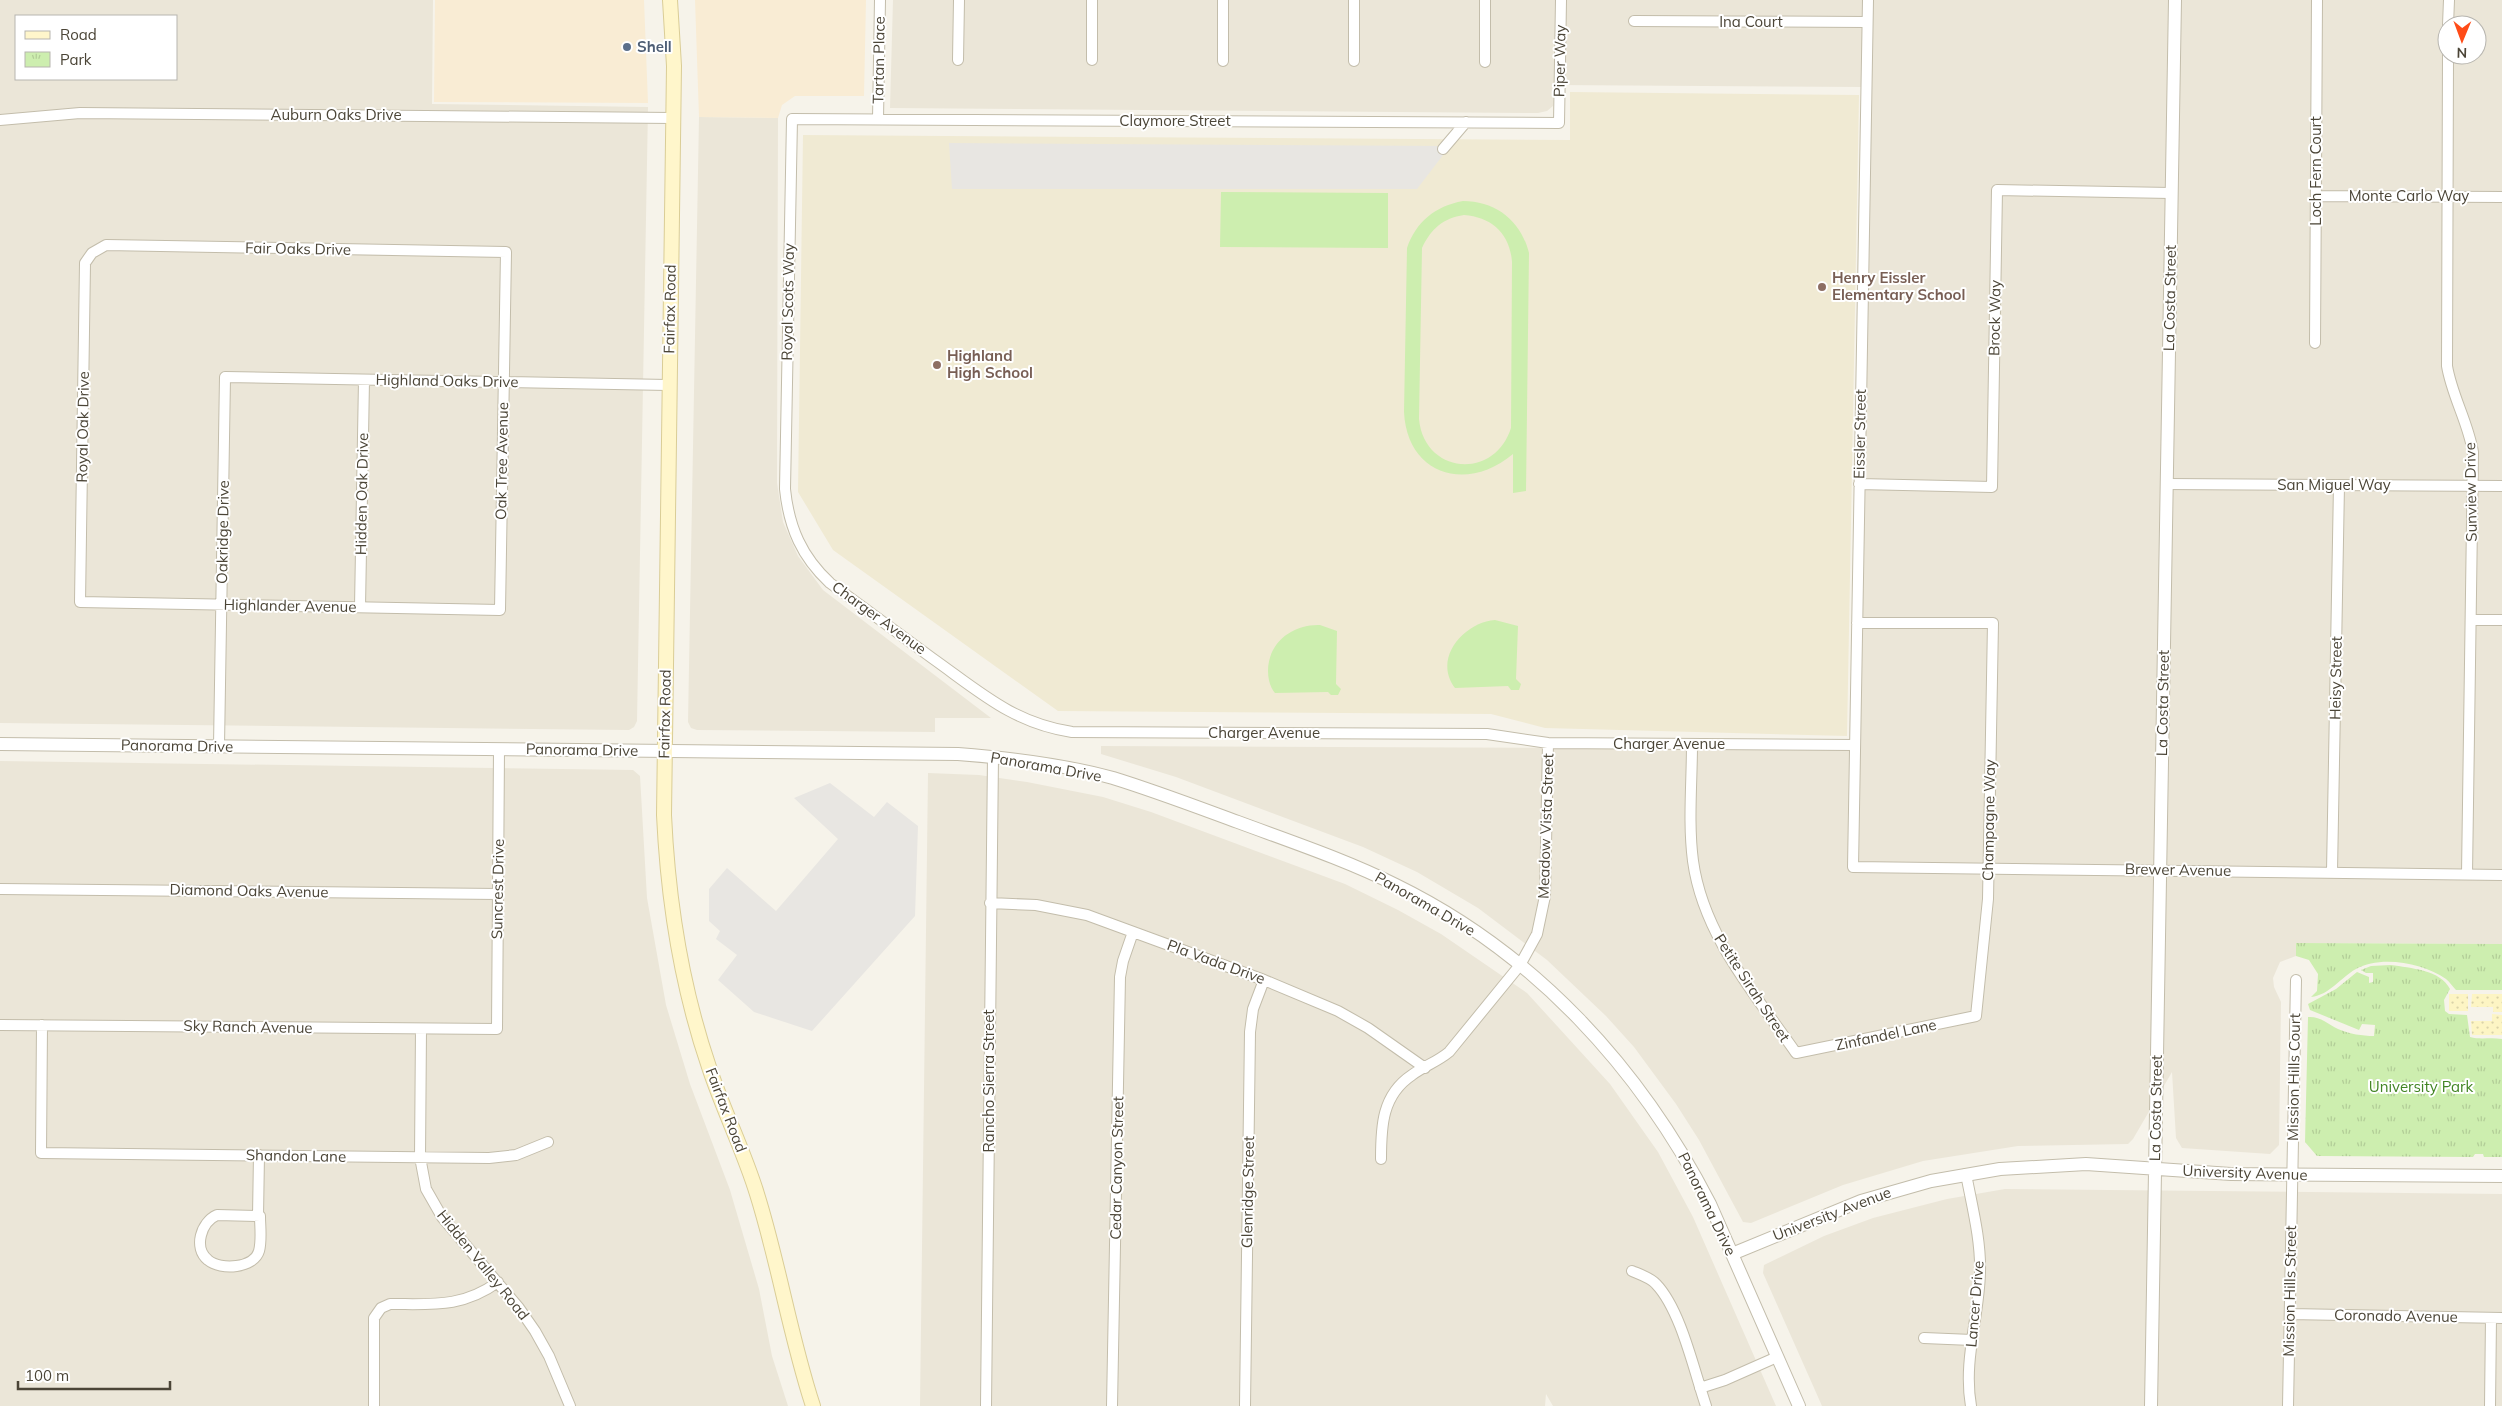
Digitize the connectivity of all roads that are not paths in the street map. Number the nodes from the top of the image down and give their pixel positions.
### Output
1 (670, 0) edge
2 (880, 0) edge
3 (960, 0) edge
4 (1092, 0) edge
5 (1223, 0) edge
6 (1354, 0) edge
7 (1485, 0) edge
8 (1561, 0) edge
9 (1868, 0) edge
10 (2175, 0) edge
11 (2317, 0) edge
12 (2448, 0) edge
13 (2448, 15) edge
14 (1634, 21) dead end
15 (1867, 22) junction
16 (958, 60) dead end
17 (1092, 60) dead end
18 (1223, 61) dead end
19 (1354, 61) dead end
20 (1485, 62) dead end
21 (2448, 65) edge
22 (673, 118) junction
23 (792, 119) joint
24 (878, 119) junction
25 (0, 120) edge
26 (1466, 122) junction
27 (1559, 123) joint
28 (1443, 149) dead end
29 (2171, 194) junction
30 (2316, 196) junction
31 (2448, 196) junction
32 (2502, 196) edge
33 (506, 252) joint
34 (92, 253) joint
35 (2315, 343) dead end
36 (225, 377) joint
37 (364, 380) junction
38 (504, 382) junction
39 (668, 385) junction
40 (1859, 484) junction
41 (2166, 484) junction
42 (785, 485) joint
43 (2339, 485) junction
44 (2474, 486) junction
45 (2502, 486) edge
46 (80, 602) joint
47 (221, 605) junction
48 (360, 607) junction
49 (500, 610) joint
50 (2471, 620) junction
51 (2502, 620) edge
52 (1857, 623) junction
53 (1548, 743) junction
54 (0, 744) edge
55 (1692, 744) junction
56 (1855, 745) junction
57 (219, 746) junction
58 (499, 749) junction
59 (665, 751) junction
60 (993, 756) junction
61 (1853, 867) joint
62 (1989, 868) junction
63 (2160, 869) junction
64 (2332, 872) junction
65 (2467, 874) junction
66 (2502, 875) edge
67 (0, 889) edge
68 (498, 894) junction
69 (990, 903) junction
70 (1134, 932) junction
71 (1520, 965) junction
72 (1264, 980) junction
73 (2296, 980) dead end
74 (1976, 1016) joint
75 (0, 1024) edge
76 (42, 1025) junction
77 (422, 1028) junction
78 (497, 1029) joint
79 (1796, 1053) joint
80 (1425, 1068) junction
81 (548, 1142) dead end
82 (259, 1155) junction
83 (420, 1157) junction
84 (1381, 1159) dead end
85 (2155, 1168) junction
86 (1966, 1174) junction
87 (2292, 1175) junction
88 (2502, 1176) edge
89 (258, 1216) junction
90 (1732, 1254) junction
91 (1632, 1271) dead end
92 (498, 1282) junction
93 (2290, 1314) junction
94 (2491, 1318) junction
95 (2502, 1318) edge
96 (1924, 1338) dead end
97 (1972, 1340) junction
98 (1778, 1357) junction
99 (1700, 1388) junction
100 (374, 1406) edge
101 (570, 1406) edge
102 (813, 1406) edge
103 (986, 1406) edge
104 (1112, 1406) edge
105 (1245, 1406) edge
106 (1706, 1406) edge
107 (1799, 1406) edge
108 (1970, 1406) edge
109 (2151, 1406) edge
110 (2288, 1406) edge
111 (2490, 1406) edge

1 - 22 main road, Fairfax Road
2 - 24 street, Tartan Place
3 - 16 street
4 - 17 street
5 - 18 street
6 - 19 street
7 - 20 street
8 - 27 street, Piper Way
9 - 15 street, Eissler Street
10 - 29 street, La Costa Street
11 - 30 street, Loch Fern Court
12 - 13 street
14 - 15 street, Ina Court
15 - 40 street, Eissler Street
21 - 31 street, Sunview Drive
22 - 25 street, Auburn Oaks Drive
22 - 39 main road, Fairfax Road
23 - 24 street, Claymore Street
23 - 42 street, Royal Scots Way
24 - 26 street, Claymore Street
26 - 27 street, Claymore Street
26 - 28 street
29 - 40 street, Brock Way
29 - 41 street, La Costa Street
30 - 31 street, Monte Carlo Way
30 - 35 street, Loch Fern Court
31 - 32 street, Monte Carlo Way
31 - 44 street, Sunview Drive
33 - 34 street, Fair Oaks Drive
33 - 38 street, Oak Tree Avenue
34 - 46 street, Royal Oak Drive
36 - 37 street, Highland Oaks Drive
36 - 47 street, Oakridge Drive
37 - 38 street, Highland Oaks Drive
37 - 48 street, Hidden Oak Drive
38 - 39 street, Highland Oaks Drive
38 - 49 street, Oak Tree Avenue
39 - 59 main road, Fairfax Road
40 - 52 street, Eissler Street
41 - 43 street, San Miguel Way
41 - 63 street, La Costa Street
42 - 53 street, Charger Avenue
43 - 44 street, San Miguel Way
43 - 64 street, Heisy Street
44 - 45 street, San Miguel Way
44 - 50 street, Sunview Drive
46 - 47 street, Highlander Avenue
47 - 48 street, Highlander Avenue
47 - 57 street, Oakridge Drive
48 - 49 street, Highlander Avenue
50 - 51 street
50 - 65 street, Sunview Drive
52 - 56 street, Eissler Street
52 - 62 street, Champagne Way
53 - 55 street, Charger Avenue
53 - 71 street, Meadow Vista Street
54 - 57 street, Panorama Drive
55 - 56 street, Charger Avenue
55 - 79 street, Petite Sirah Street
56 - 61 street, Eissler Street
57 - 58 street, Panorama Drive
58 - 59 street, Panorama Drive
58 - 68 street, Suncrest Drive
59 - 60 street, Panorama Drive
59 - 102 main road, Fairfax Road
60 - 69 street, Rancho Sierra Street
60 - 71 street, Panorama Drive
61 - 62 street, Brewer Avenue
62 - 63 street, Brewer Avenue
62 - 74 street, Champagne Way
63 - 64 street, Brewer Avenue
63 - 85 street, La Costa Street
64 - 65 street, Brewer Avenue
65 - 66 street, Brewer Avenue
67 - 68 street, Diamond Oaks Avenue
68 - 78 street, Suncrest Drive
69 - 70 street, Pla Vada Drive
69 - 103 street, Rancho Sierra Street
70 - 72 street, Pla Vada Drive
70 - 104 street, Cedar Canyon Street
71 - 80 street, Meadow Vista Street
71 - 90 street, Panorama Drive
72 - 80 street, Pla Vada Drive
72 - 105 street, Glenridge Street
73 - 87 street, Mission Hills Court
74 - 79 street, Zinfandel Lane
75 - 76 street, Sky Ranch Avenue
76 - 77 street, Sky Ranch Avenue
76 - 82 street, Shandon Lane
77 - 78 street, Sky Ranch Avenue
77 - 83 street, Hidden Valley Road
80 - 84 street, Meadow Vista Street
81 - 83 street, Shandon Lane
82 - 83 street, Shandon Lane
82 - 89 street
83 - 92 street, Hidden Valley Road
85 - 86 street, University Avenue
85 - 87 street, University Avenue
85 - 109 street, La Costa Street
86 - 90 street, University Avenue
86 - 97 street, Lancer Drive
87 - 88 street, University Avenue
87 - 93 street, Mission Hills Street
89 - 89 street
90 - 98 street, Panorama Drive
91 - 99 street
92 - 100 street
92 - 101 street, Hidden Valley Road
93 - 94 street, Coronado Avenue
93 - 110 street, Mission Hills Street
94 - 95 street, Coronado Avenue
94 - 111 street
96 - 97 street
97 - 108 street, Lancer Drive
98 - 99 street
98 - 107 street, Panorama Drive
99 - 106 street

